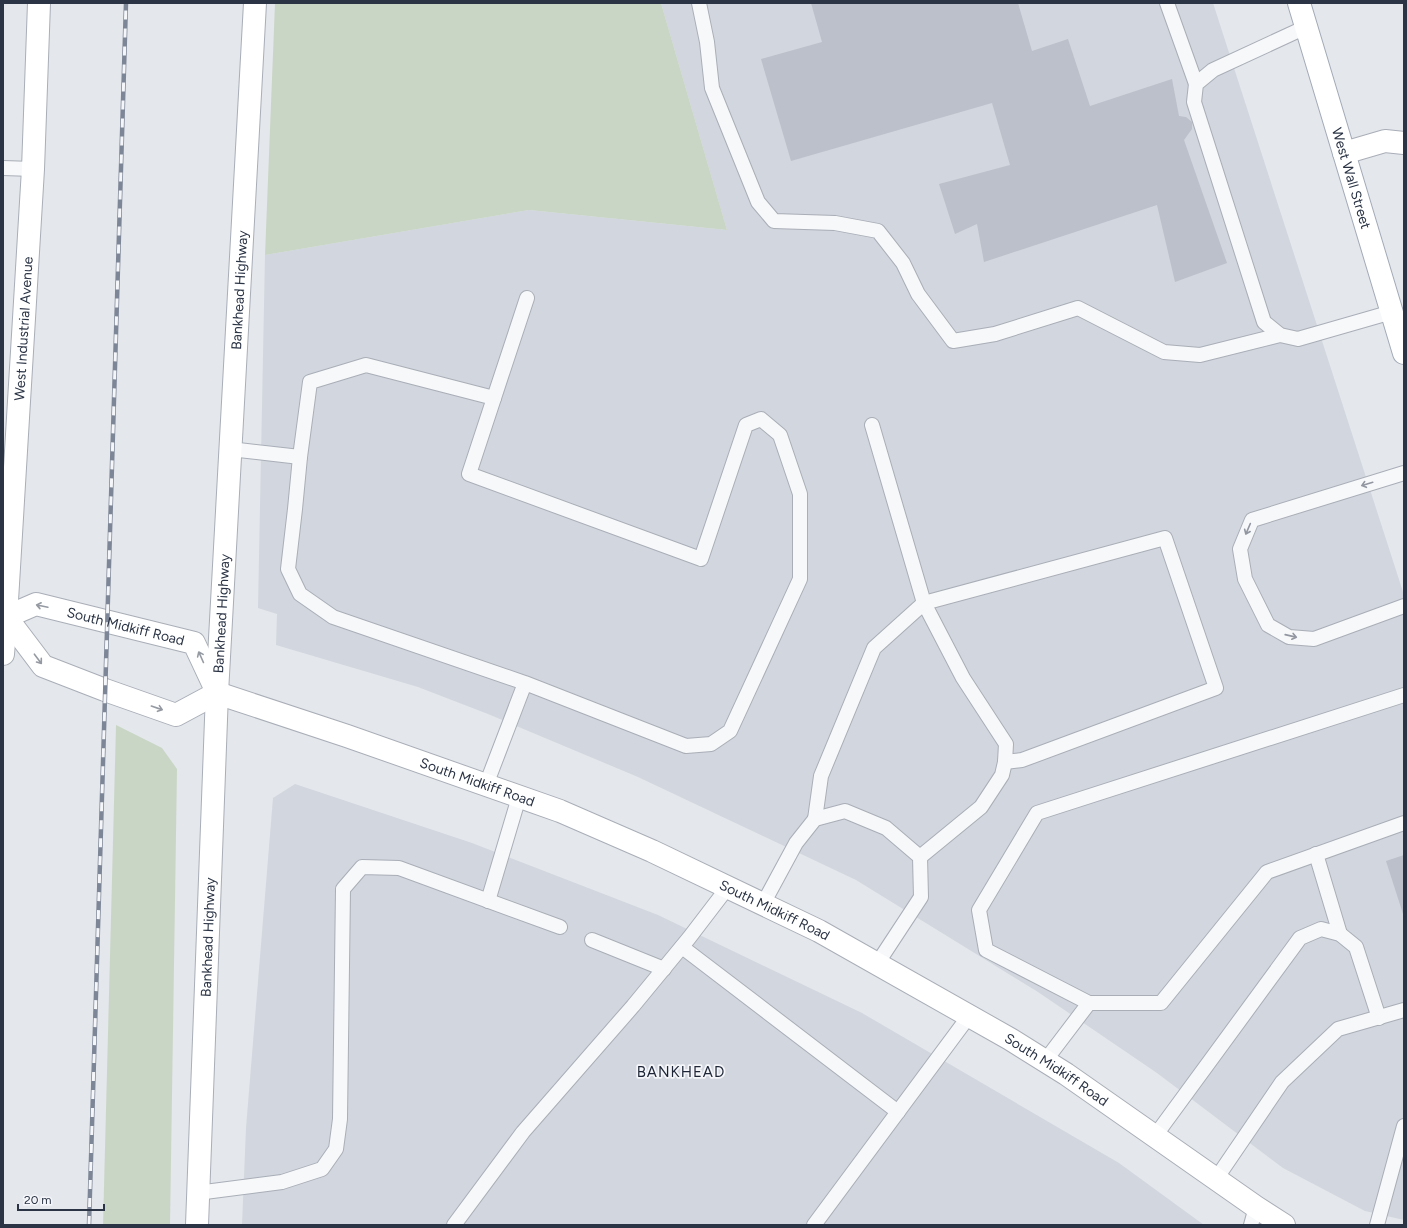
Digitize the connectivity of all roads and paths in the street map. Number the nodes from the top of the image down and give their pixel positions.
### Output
1 (40, 3) edge
2 (255, 3) edge
3 (699, 3) edge
4 (1167, 3) edge
5 (1299, 3) edge
6 (1306, 27) junction
7 (1196, 84) junction
8 (1404, 126) edge
9 (1394, 142) edge
10 (1344, 153) junction
11 (3, 168) edge
12 (33, 169) junction
13 (527, 298) dead end
14 (1392, 312) junction
15 (1280, 335) junction
16 (1404, 353) edge
17 (494, 398) junction
18 (872, 425) dead end
19 (230, 448) junction
20 (300, 457) junction
21 (1404, 473) edge
22 (924, 603) junction
23 (1404, 606) edge
24 (5, 616) edge
25 (3, 654) edge
26 (525, 683) junction
27 (217, 693) junction
28 (1404, 695) edge
29 (1006, 762) junction
30 (486, 785) junction
31 (519, 796) junction
32 (815, 819) junction
33 (1404, 823) edge
34 (1316, 854) junction
35 (920, 857) junction
36 (728, 887) junction
37 (488, 901) junction
38 (763, 904) junction
39 (560, 927) dead end
40 (1340, 934) junction
41 (592, 940) dead end
42 (682, 947) junction
43 (877, 964) junction
44 (664, 969) junction
45 (1088, 1003) junction
46 (1404, 1010) edge
47 (969, 1016) junction
48 (1379, 1018) junction
49 (1045, 1061) junction
50 (898, 1112) junction
51 (1404, 1126) edge
52 (1155, 1136) junction
53 (1396, 1155) junction
54 (1404, 1167) edge
55 (1216, 1179) junction
56 (197, 1193) junction
57 (1254, 1216) edge
58 (197, 1225) edge
59 (454, 1225) edge
60 (814, 1225) edge
61 (1284, 1225) edge
62 (1377, 1225) edge

1 - 12 main road, West Industrial Avenue
2 - 19 main road, Bankhead Highway
3 - 15 lane
4 - 7 lane
5 - 6 main road, West Wall Street
6 - 7 lane
6 - 10 main road, West Wall Street
7 - 15 lane
8 - 9 main road
9 - 10 main road
10 - 14 main road, West Wall Street
11 - 12 lane
12 - 24 main road, West Industrial Avenue
13 - 17 lane
14 - 15 lane
14 - 16 main road, West Wall Street
17 - 20 lane
17 - 26 lane
18 - 22 lane
19 - 20 lane
19 - 27 main road, Bankhead Highway
20 - 26 lane
21 -> 23 lane
22 - 29 lane
22 - 29 lane
22 - 32 lane
24 - 25 main road, West Industrial Avenue
27 -> 24 main road, South Midkiff Road
24 -> 27 main road
26 - 30 lane
27 - 30 main road, South Midkiff Road
27 - 56 main road, Bankhead Highway
28 - 45 lane
29 - 35 lane
30 - 31 main road, South Midkiff Road
31 - 36 main road, South Midkiff Road
31 - 37 lane
32 - 35 lane
32 - 38 lane
33 - 34 lane
34 - 40 lane
34 - 45 lane
35 - 43 lane
36 - 38 main road, South Midkiff Road
36 - 42 lane
37 - 39 lane
37 - 56 lane
38 - 43 main road, South Midkiff Road
40 - 48 lane
40 - 52 lane
41 - 44 lane
42 - 44 lane
42 - 50 lane
43 - 47 main road, South Midkiff Road
44 - 59 lane
45 - 49 lane
46 - 48 lane
47 - 49 main road, South Midkiff Road
47 - 50 lane
48 - 55 lane
49 - 52 main road, South Midkiff Road
50 - 60 lane
51 - 53 lane
52 - 55 main road, South Midkiff Road
53 - 54 lane
53 - 62 lane
55 - 57 main road, South Midkiff Road
56 - 58 main road, Bankhead Highway
57 - 61 main road, South Midkiff Road

